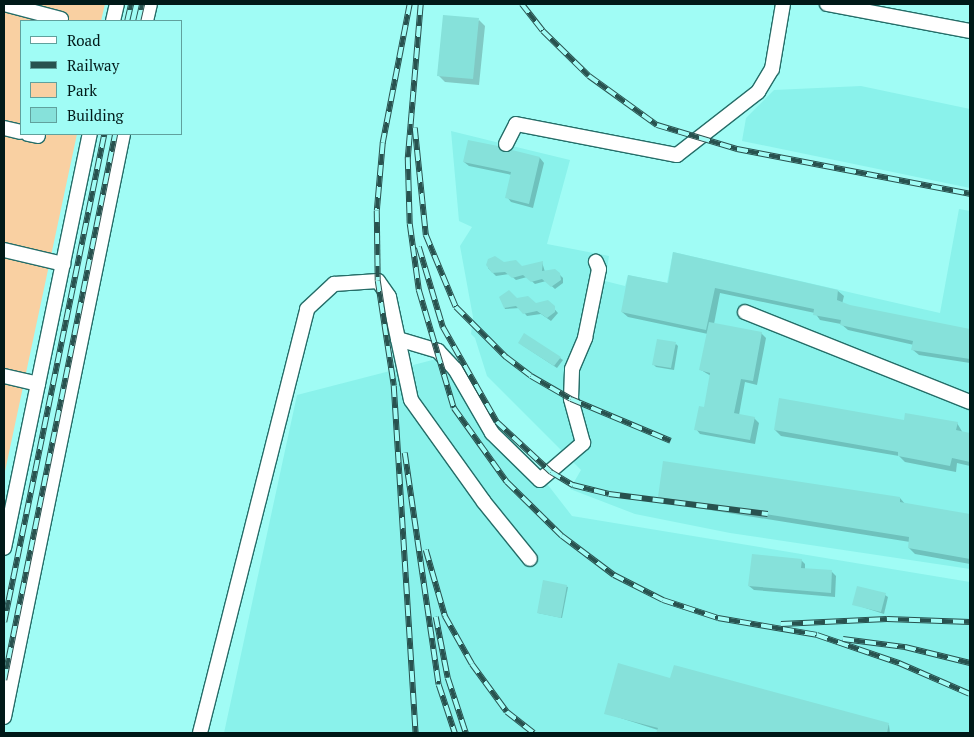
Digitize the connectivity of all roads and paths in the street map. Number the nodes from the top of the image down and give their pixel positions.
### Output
1 (4, 4) edge
2 (117, 4) edge
3 (150, 4) edge
4 (783, 4) edge
5 (826, 4) edge
6 (61, 19) dead end
7 (113, 20) edge
8 (146, 20) edge
9 (970, 31) edge
10 (4, 128) edge
11 (20, 132) edge
12 (90, 135) edge
13 (123, 135) edge
14 (506, 144) dead end
15 (4, 250) edge
16 (596, 262) dead end
17 (63, 264) junction
18 (745, 312) dead end
19 (398, 339) junction
20 (4, 376) edge
21 (38, 384) junction
22 (970, 402) edge
23 (4, 548) edge
24 (530, 560) dead end
25 (4, 717) edge
26 (200, 733) edge

1 - 6 lane
2 - 7 lane
3 - 8 lane
4 - 14 lane
5 - 9 lane
10 - 11 lane
12 - 17 lane
13 - 25 lane
15 - 17 lane
16 - 19 lane
17 - 21 lane
18 - 22 lane
19 - 24 lane
19 - 26 lane
20 - 21 lane
21 - 23 lane

